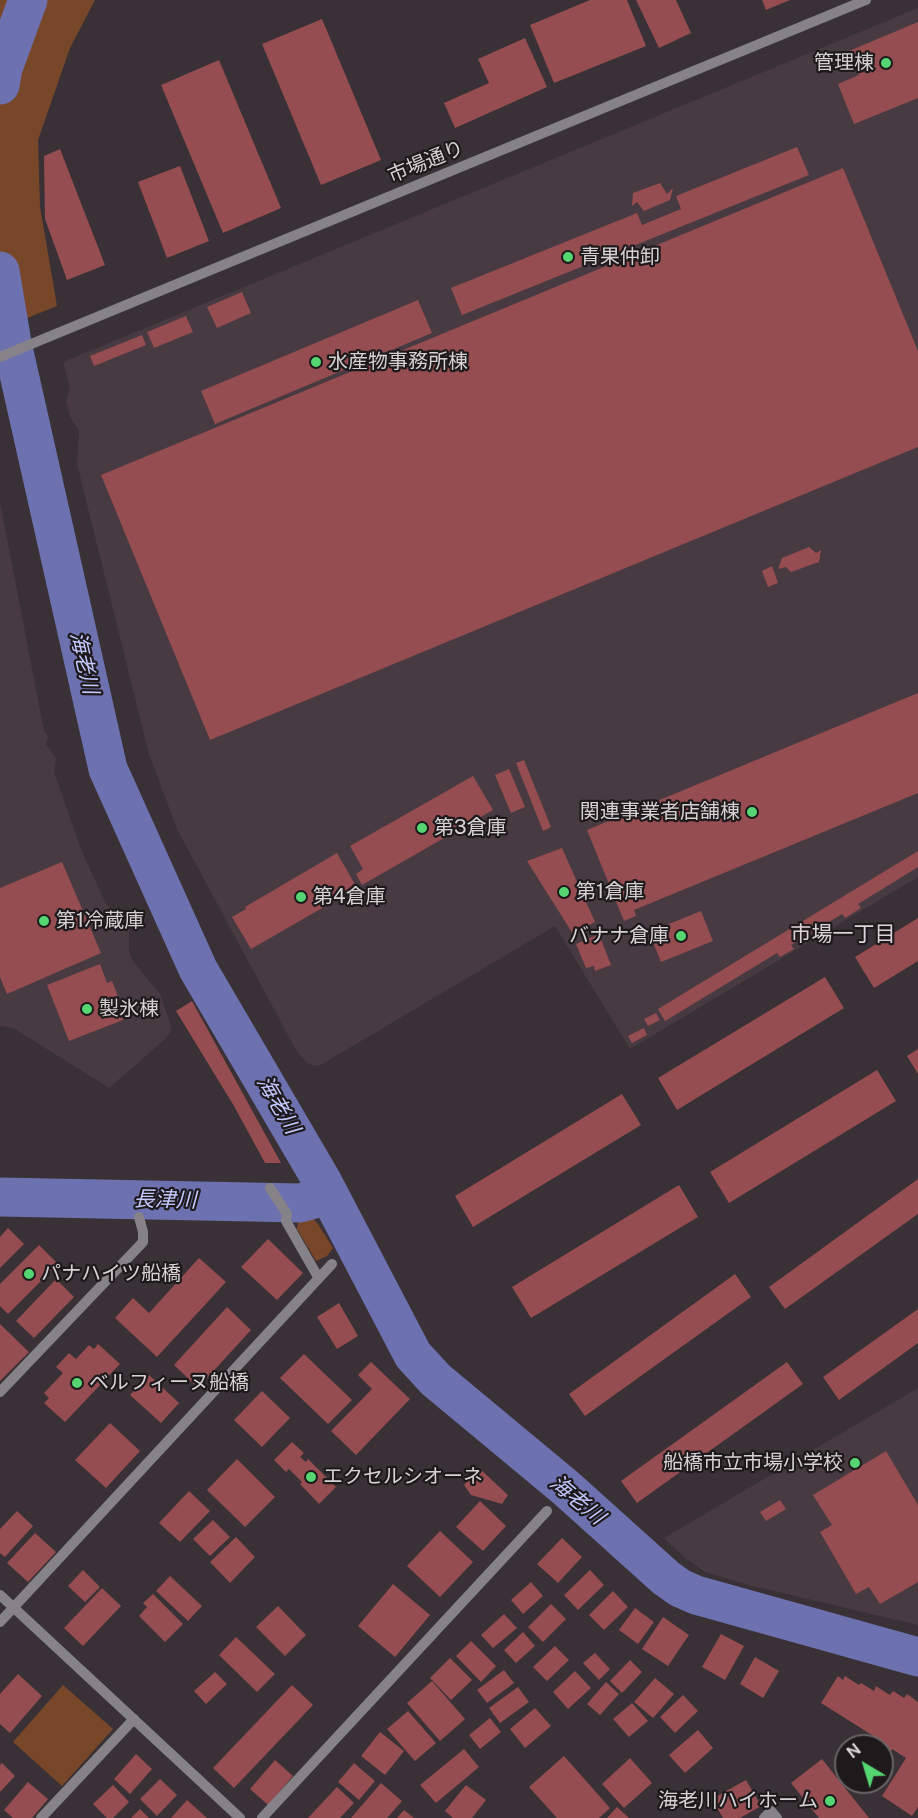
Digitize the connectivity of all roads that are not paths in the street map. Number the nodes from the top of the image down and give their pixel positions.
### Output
1 (866, 0) edge
2 (0, 357) edge
3 (272, 1190) dead end
4 (139, 1217) dead end
5 (332, 1264) dead end
6 (318, 1277) junction
7 (0, 1392) edge
8 (547, 1510) dead end
9 (0, 1595) edge
10 (14, 1608) junction
11 (0, 1622) edge
12 (134, 1719) junction
13 (41, 1818) edge
14 (240, 1818) edge
15 (262, 1818) edge
16 (764, 1818) edge
17 (777, 1818) edge

1 - 2 street, 市場通り
3 - 6 street
4 - 7 street
5 - 6 street
6 - 10 street
8 - 15 street
9 - 10 street
10 - 11 street
10 - 12 street
12 - 13 street
12 - 14 street
16 - 17 street

